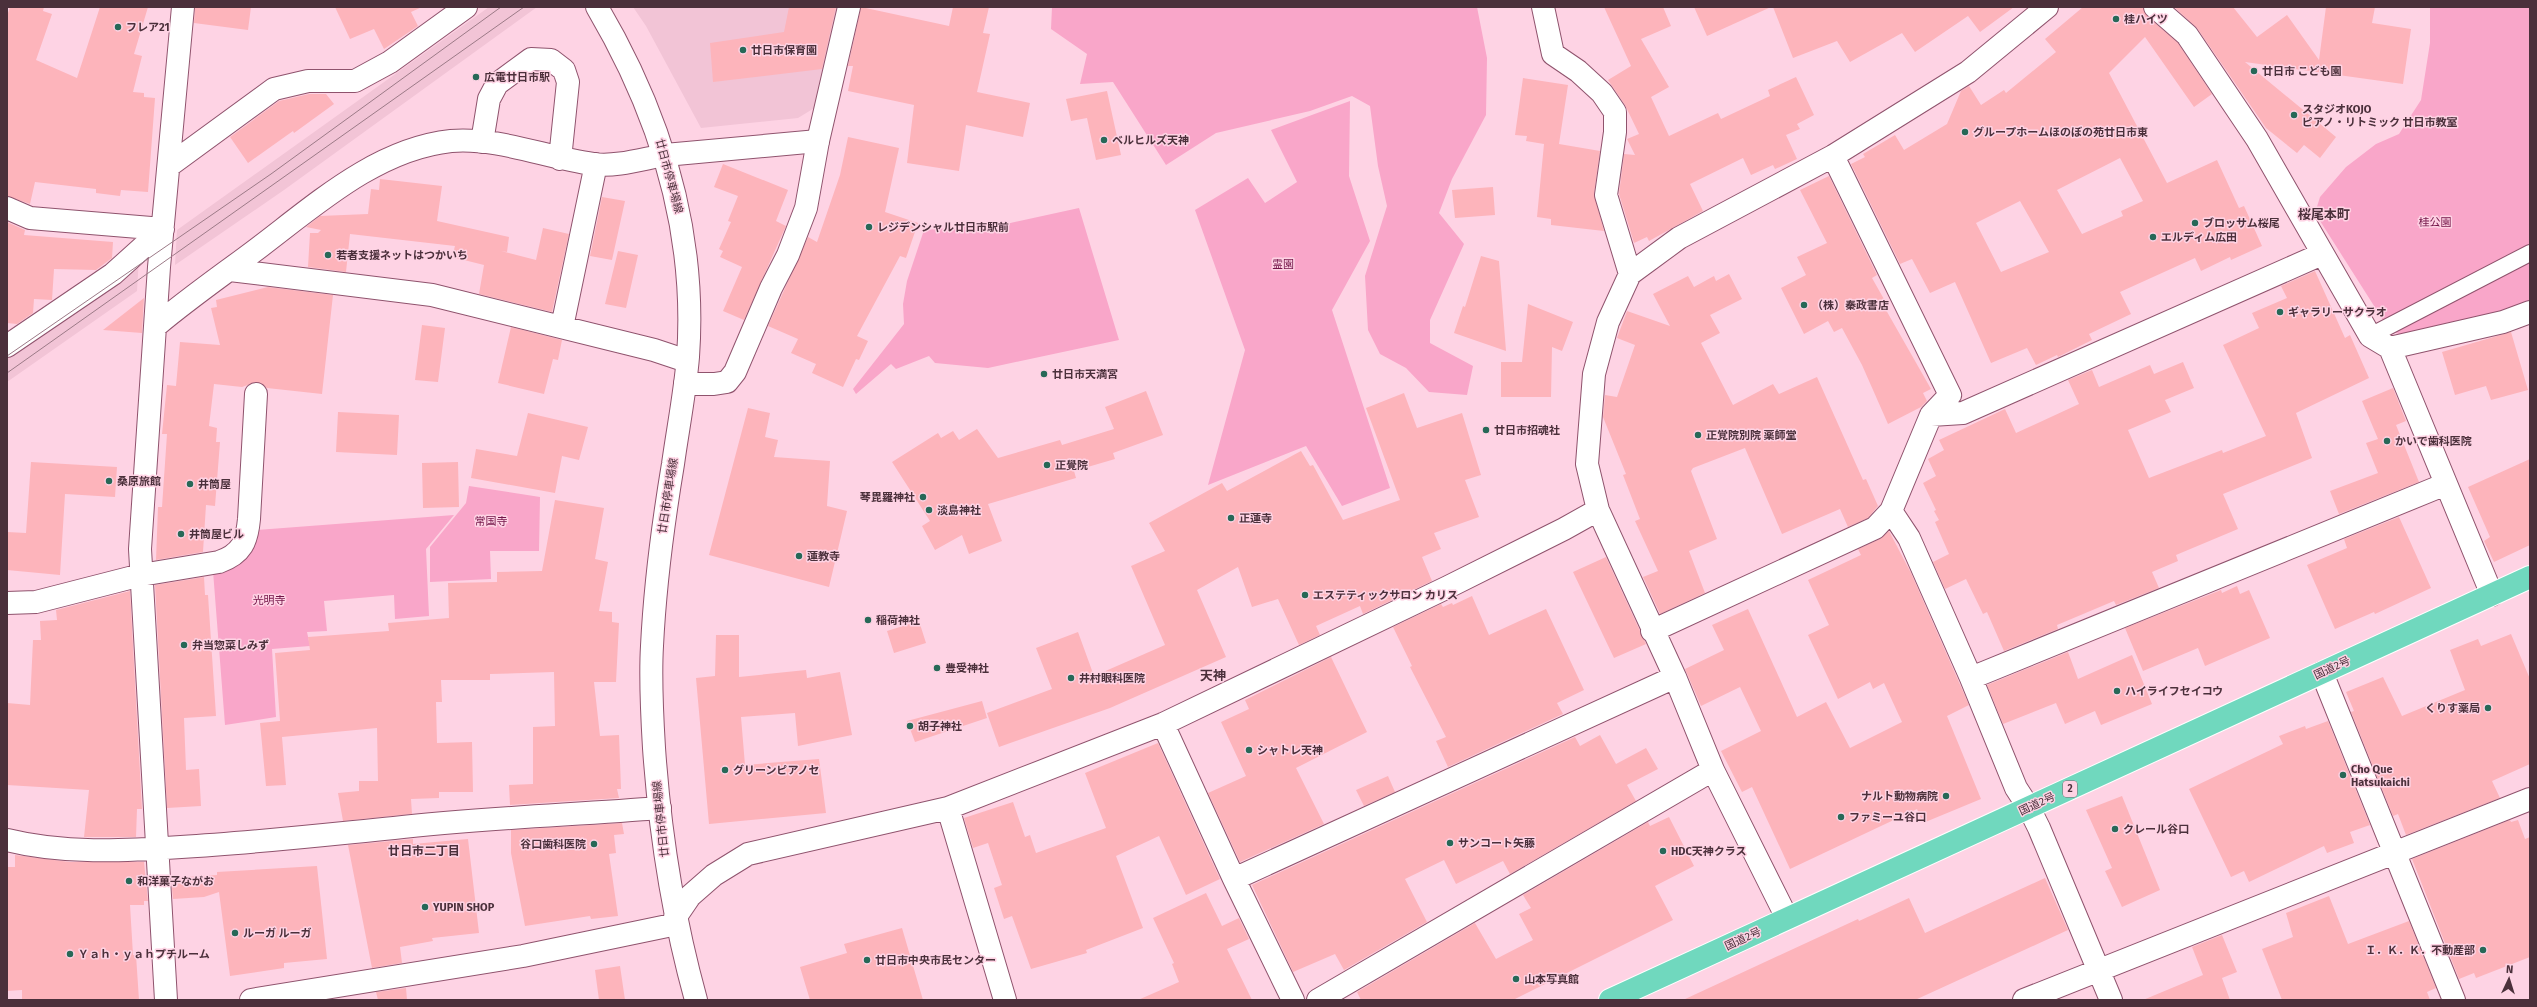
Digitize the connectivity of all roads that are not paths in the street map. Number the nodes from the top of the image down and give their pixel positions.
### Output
1 (183, 7) edge
2 (466, 7) edge
3 (597, 7) edge
4 (849, 7) edge
5 (1543, 7) edge
6 (2047, 7) edge
7 (2155, 7) edge
8 (818, 141) junction
9 (482, 142) junction
10 (665, 155) junction
11 (1832, 156) junction
12 (560, 159) junction
13 (596, 164) junction
14 (170, 165) junction
15 (7, 208) edge
16 (163, 230) junction
17 (2530, 253) edge
18 (2322, 254) junction
19 (230, 270) junction
20 (1630, 274) junction
21 (2530, 312) edge
22 (157, 325) junction
23 (562, 327) junction
24 (2370, 336) junction
25 (7, 346) edge
26 (2390, 348) junction
27 (687, 361) junction
28 (685, 384) junction
29 (256, 394) dead end
30 (1931, 415) junction
31 (2446, 484) junction
32 (1598, 510) junction
33 (1891, 511) junction
34 (141, 575) junction
35 (2530, 577) edge
36 (2492, 594) junction
37 (7, 603) edge
38 (1652, 631) junction
39 (2322, 673) junction
40 (1675, 677) junction
41 (1971, 678) junction
42 (1163, 724) junction
43 (1713, 770) junction
44 (2530, 799) edge
45 (660, 808) junction
46 (948, 808) junction
47 (2029, 808) junction
48 (7, 840) edge
49 (156, 849) junction
50 (2394, 854) junction
51 (1234, 879) junction
52 (1787, 918) junction
53 (676, 921) junction
54 (2098, 969) junction
55 (166, 1000) edge
56 (251, 1000) edge
57 (696, 1000) edge
58 (1005, 1000) edge
59 (1293, 1000) edge
60 (1318, 1000) edge
61 (1610, 1000) edge
62 (2024, 1000) edge
63 (2111, 1000) edge
64 (2454, 1000) edge

1 - 14 street
2 - 14 street
3 - 10 street, 廿日市停車場線
4 - 8 street
5 - 20 street
6 - 11 street
7 - 18 street
8 - 10 street
8 - 28 street
9 - 12 street
9 - 12 street
9 - 19 street
10 - 13 street
10 - 27 street, 廿日市停車場線
11 - 20 street
11 - 30 street
12 - 13 street
13 - 23 street
14 - 16 street
15 - 16 street
16 - 22 street
16 - 25 street
17 - 24 lane
18 - 24 street
18 - 30 street
19 - 22 street
19 - 23 street
20 - 32 street
21 - 26 street
22 - 34 street
23 - 27 street
24 - 26 street
26 - 31 street
27 - 28 street, 廿日市停車場線
28 - 45 street, 廿日市停車場線
29 - 34 street
30 - 33 street
31 - 36 street
31 - 41 street
32 - 38 street
32 - 42 street
33 - 38 street
33 - 41 street
34 - 37 street
34 - 49 street
35 - 36 highway, 国道2号 / 2
36 - 39 highway, 国道2号 / 2
38 - 40 street
39 - 47 highway, 国道2号 / 2
39 - 50 street
40 - 43 street
40 - 51 street
41 - 47 street
42 - 46 street
42 - 51 street
43 - 52 street
43 - 60 street
44 - 50 street
45 - 49 street
45 - 53 street, 廿日市停車場線
46 - 53 street
46 - 58 street
47 - 52 highway, 国道2号 / 2
47 - 54 street
48 - 49 street
49 - 55 street
50 - 54 street
50 - 64 street
51 - 59 street
52 - 61 highway, 国道2号 / 2
53 - 56 street
53 - 57 street, 廿日市停車場線
54 - 62 street
54 - 63 street

